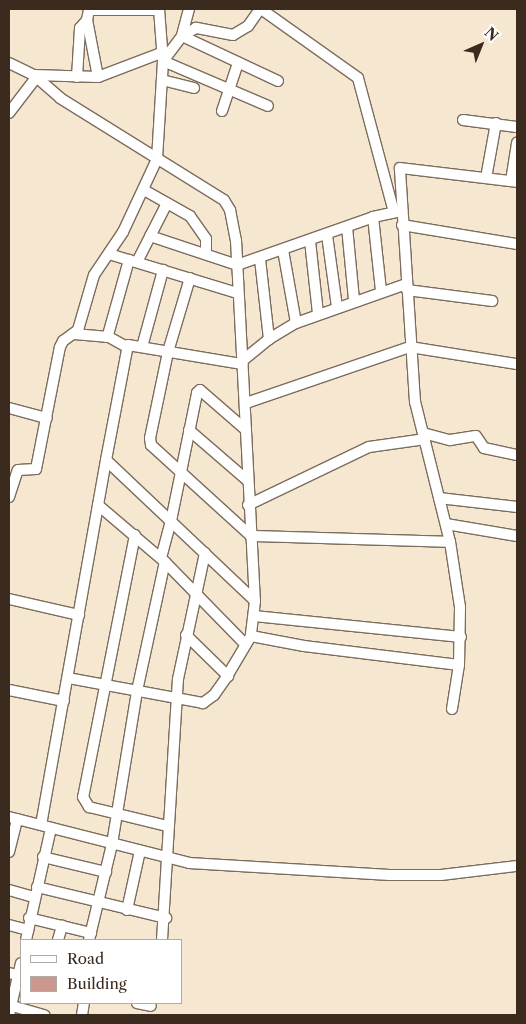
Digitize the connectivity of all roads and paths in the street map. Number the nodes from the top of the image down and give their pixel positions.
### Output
1 (189, 9) edge
2 (261, 9) edge
3 (159, 10) edge
4 (86, 13) edge
5 (182, 36) junction
6 (162, 57) junction
7 (238, 63) junction
8 (9, 64) edge
9 (34, 77) junction
10 (76, 77) junction
11 (98, 77) junction
12 (162, 80) junction
13 (278, 81) dead end
14 (194, 88) dead end
15 (227, 90) junction
16 (268, 106) dead end
17 (222, 112) dead end
18 (9, 113) edge
19 (463, 120) dead end
20 (496, 123) junction
21 (517, 127) edge
22 (517, 142) edge
23 (157, 159) junction
24 (486, 178) junction
25 (514, 182) edge
26 (144, 190) junction
27 (167, 203) junction
28 (398, 212) junction
29 (373, 217) junction
30 (402, 225) junction
31 (346, 228) junction
32 (150, 236) junction
33 (327, 236) junction
34 (310, 241) junction
35 (517, 244) edge
36 (283, 250) junction
37 (109, 254) junction
38 (206, 254) junction
39 (260, 259) junction
40 (133, 261) junction
41 (237, 265) junction
42 (163, 270) junction
43 (190, 278) junction
44 (406, 287) junction
45 (380, 291) junction
46 (237, 293) junction
47 (354, 300) junction
48 (492, 301) dead end
49 (337, 307) junction
50 (318, 314) junction
51 (296, 323) junction
52 (74, 334) junction
53 (107, 336) junction
54 (269, 339) junction
55 (127, 347) junction
56 (142, 347) junction
57 (410, 347) junction
58 (168, 352) junction
59 (242, 363) junction
60 (516, 364) edge
61 (246, 403) junction
62 (9, 408) edge
63 (47, 418) junction
64 (189, 430) junction
65 (246, 430) junction
66 (424, 436) junction
67 (517, 452) edge
68 (106, 460) junction
69 (181, 472) junction
70 (248, 481) junction
71 (9, 498) edge
72 (439, 498) junction
73 (98, 505) junction
74 (248, 505) junction
75 (517, 507) edge
76 (171, 521) junction
77 (446, 524) junction
78 (135, 535) junction
79 (251, 536) junction
80 (517, 536) edge
81 (450, 542) junction
82 (205, 553) junction
83 (163, 560) junction
84 (194, 595) junction
85 (9, 598) edge
86 (254, 601) junction
87 (79, 615) junction
88 (254, 616) junction
89 (186, 635) junction
90 (461, 637) junction
91 (248, 640) junction
92 (459, 665) junction
93 (228, 676) junction
94 (68, 678) junction
95 (106, 684) junction
96 (9, 690) edge
97 (137, 691) junction
98 (175, 700) junction
99 (64, 701) junction
100 (452, 710) dead end
101 (118, 815) junction
102 (13, 818) edge
103 (166, 826) junction
104 (46, 827) junction
105 (112, 844) junction
106 (140, 851) junction
107 (9, 852) edge
108 (43, 857) junction
109 (169, 859) junction
110 (517, 866) edge
111 (106, 872) junction
112 (37, 887) junction
113 (9, 890) edge
114 (34, 898) junction
115 (98, 903) junction
116 (127, 910) junction
117 (29, 918) junction
118 (166, 918) junction
119 (9, 925) edge
120 (62, 926) junction
121 (27, 935) edge
122 (90, 936) edge
123 (58, 939) edge
124 (162, 939) edge
125 (16, 975) edge
126 (10, 1009) edge
127 (45, 1015) edge

1 - 5 street
2 - 5 street
2 - 28 street
3 - 4 street
3 - 6 street
4 - 10 street
4 - 11 street
5 - 6 street
5 - 7 street
6 - 11 street
6 - 12 street
6 - 15 street
7 - 13 street
7 - 15 street
8 - 9 street
9 - 10 street
9 - 18 street
9 - 23 street
10 - 11 street
12 - 14 street
12 - 23 street
15 - 16 street
15 - 17 street
19 - 20 street
20 - 21 street
20 - 24 street
22 - 25 street
23 - 26 street
23 - 41 street
24 - 25 street
24 - 28 street
26 - 27 street
26 - 37 street
27 - 32 street
27 - 38 street
28 - 29 street
28 - 30 street
29 - 31 street
29 - 45 street
30 - 35 street
30 - 44 street
31 - 33 street
31 - 47 street
32 - 38 street
32 - 40 street
33 - 34 street
33 - 49 street
34 - 36 street
34 - 50 street
36 - 39 street
36 - 51 street
37 - 40 street
37 - 52 street
38 - 41 street
39 - 41 street
39 - 54 street
40 - 42 street
40 - 53 street
41 - 46 street
42 - 43 street
42 - 56 street
43 - 46 street
43 - 58 street
44 - 45 street
44 - 48 street
44 - 57 street
45 - 47 street
46 - 59 street
47 - 49 street
49 - 50 street
50 - 51 street
51 - 54 street
52 - 53 street
52 - 63 street
53 - 55 street
54 - 59 street
55 - 56 street
55 - 68 street
56 - 58 street
57 - 60 street
57 - 61 street
57 - 66 street
58 - 59 street
58 - 69 street
59 - 61 street
61 - 65 street
62 - 63 street
63 - 71 street
64 - 65 street
64 - 69 street
64 - 70 street
65 - 70 street
66 - 67 street
66 - 72 street
66 - 74 street
68 - 73 street
68 - 76 street
69 - 76 street
69 - 79 street
70 - 74 street
72 - 75 street
72 - 77 street
73 - 78 street
73 - 87 street
74 - 79 street
76 - 82 street
76 - 83 street
77 - 80 street
77 - 81 street
78 - 83 street
78 - 95 street
79 - 81 street
79 - 86 street
81 - 90 street
82 - 84 street
82 - 86 street
83 - 84 street
83 - 97 street
84 - 89 street
84 - 91 street
85 - 87 street
86 - 88 street
87 - 94 street
88 - 90 street
88 - 91 street
89 - 93 street
89 - 98 street
90 - 92 street
91 - 92 street
91 - 93 street
92 - 100 street
93 - 98 street
94 - 95 street
94 - 99 street
95 - 97 street
95 - 101 street
96 - 99 street
97 - 98 street
97 - 101 street
98 - 103 street
99 - 104 street
101 - 103 street
101 - 105 street
102 - 104 street
102 - 107 street
103 - 109 street
104 - 105 street
104 - 108 street
105 - 106 street
105 - 111 street
106 - 109 street
106 - 116 street
108 - 111 street
108 - 112 street
109 - 110 street
109 - 118 street
111 - 115 street
112 - 114 street
112 - 115 street
113 - 114 street
114 - 117 street
115 - 116 street
115 - 122 street
116 - 118 street
117 - 120 street
117 - 121 street
118 - 124 street
119 - 121 street
120 - 122 street
120 - 123 street
125 - 126 street
126 - 127 street

